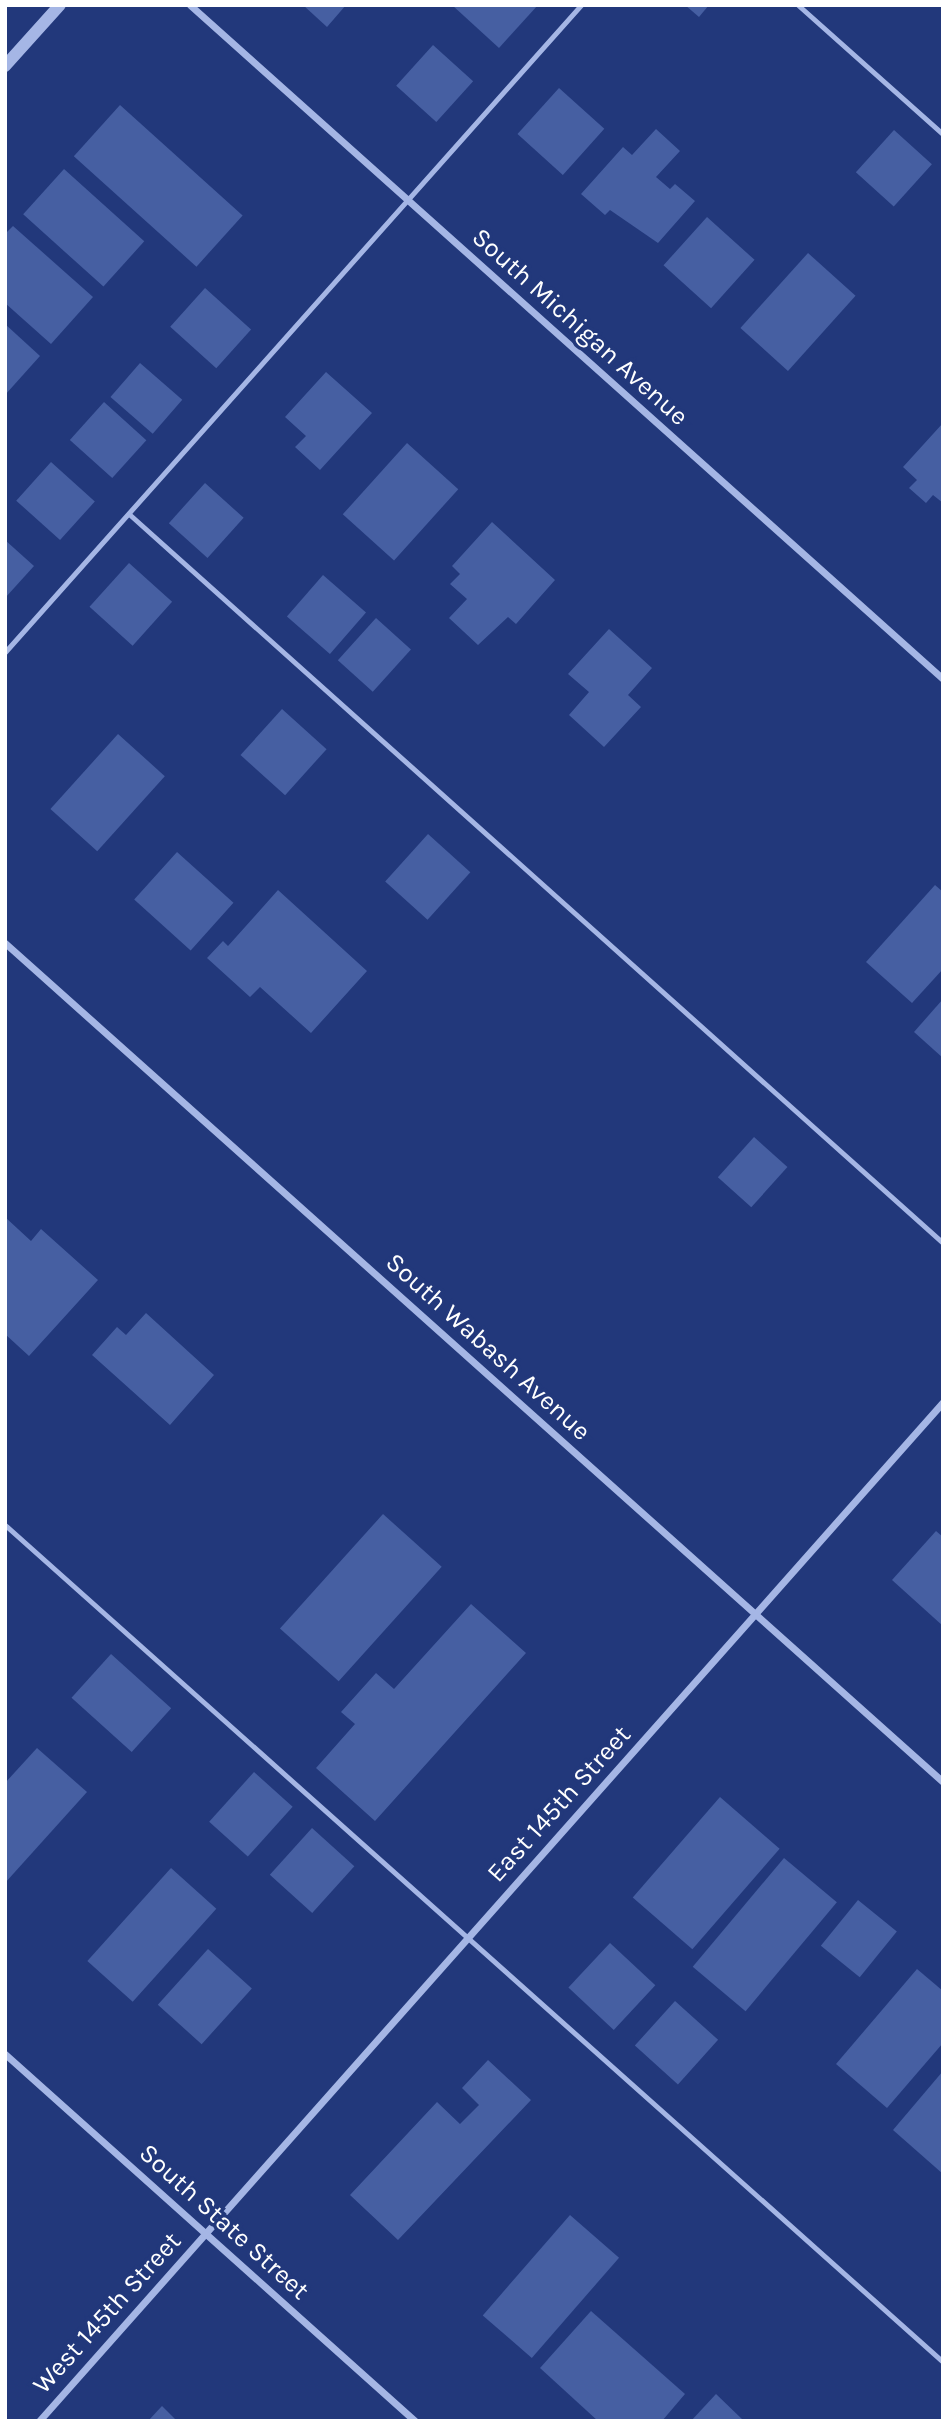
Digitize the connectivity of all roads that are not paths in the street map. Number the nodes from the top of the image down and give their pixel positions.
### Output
1 (60, 5) edge
2 (190, 5) edge
3 (581, 5) edge
4 (799, 5) edge
5 (5, 66) edge
6 (943, 134) edge
7 (408, 200) junction
8 (129, 514) junction
9 (5, 652) edge
10 (943, 680) edge
11 (5, 943) edge
12 (943, 1243) edge
13 (943, 1402) edge
14 (5, 1525) edge
15 (755, 1614) junction
16 (943, 1782) edge
17 (469, 1937) junction
18 (5, 2054) edge
19 (206, 2233) junction
20 (943, 2362) edge
21 (38, 2421) edge
22 (415, 2421) edge

1 - 5 street
2 - 7 street, South Michigan Avenue
3 - 7 lane
4 - 6 lane
7 - 8 lane
7 - 10 street, South Michigan Avenue
8 - 9 lane
8 - 12 lane
11 - 15 street, South Wabash Avenue
13 - 15 street, East 145th Street
14 - 17 lane
15 - 16 street, South Wabash Avenue
15 - 17 street, East 145th Street
17 - 19 street, East 145th Street
17 - 20 lane
18 - 19 street, South State Street
19 - 21 street, West 145th Street
19 - 22 street, South State Street

